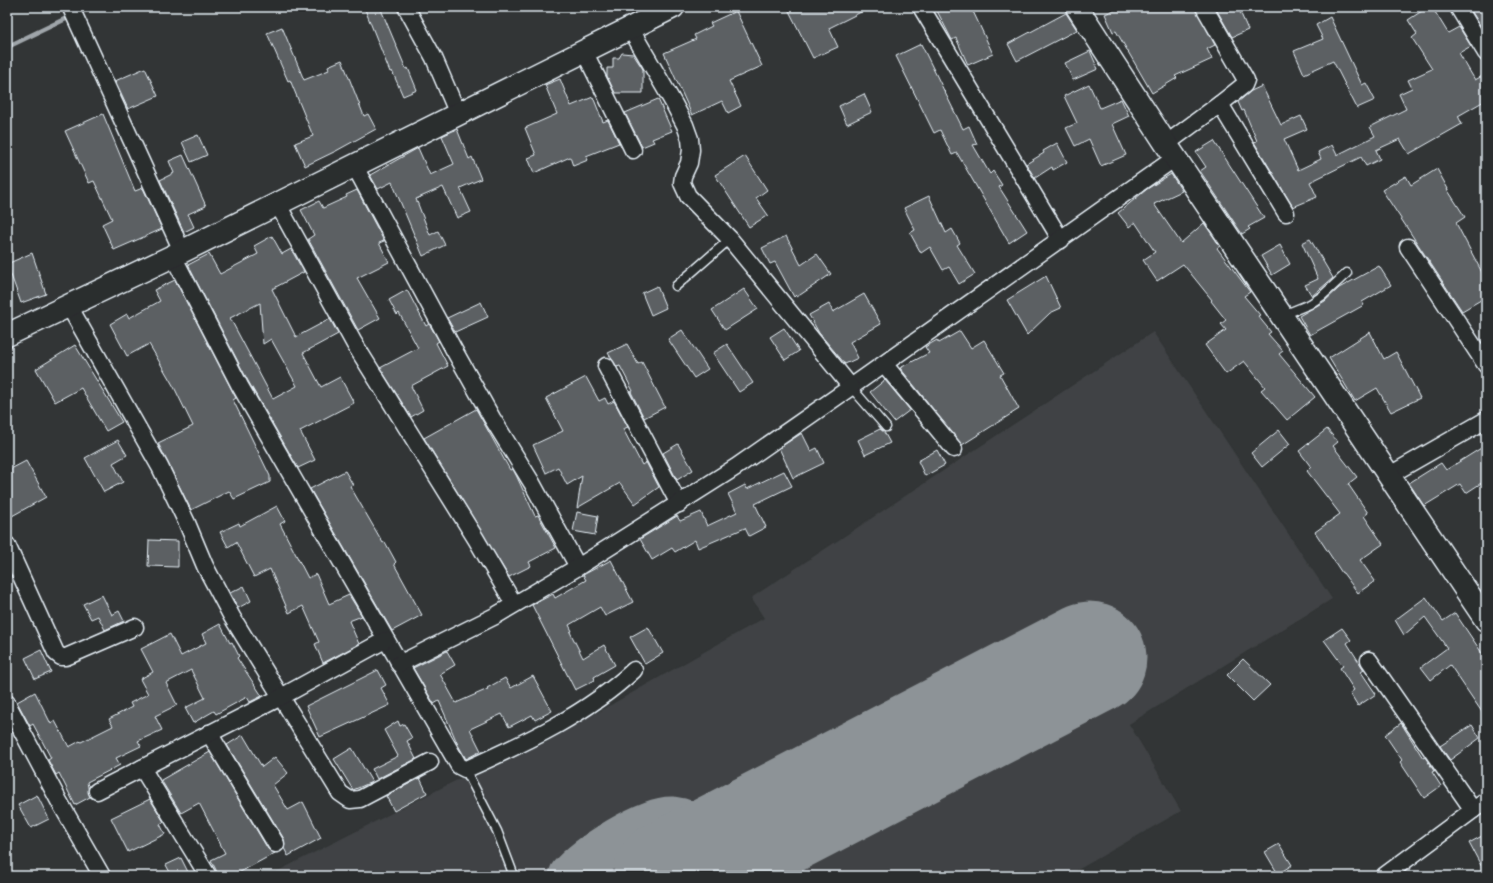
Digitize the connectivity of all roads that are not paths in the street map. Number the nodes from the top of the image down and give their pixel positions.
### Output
1 (406, 7) edge
2 (673, 7) edge
3 (921, 7) edge
4 (1077, 7) edge
5 (1204, 7) edge
6 (1458, 7) edge
7 (71, 8) dead end
8 (630, 28) junction
9 (584, 51) junction
10 (1486, 53) edge
11 (1220, 104) junction
12 (458, 114) junction
13 (633, 150) dead end
14 (1170, 151) junction
15 (354, 165) junction
16 (277, 203) junction
17 (1286, 213) dead end
18 (730, 239) junction
19 (1061, 240) junction
20 (1408, 247) dead end
21 (178, 253) junction
22 (1347, 273) dead end
23 (676, 286) dead end
24 (69, 306) junction
25 (1280, 316) junction
26 (7, 335) edge
27 (885, 365) junction
28 (1486, 365) edge
29 (606, 366) dead end
30 (851, 387) junction
31 (1486, 420) edge
32 (886, 427) dead end
33 (954, 449) dead end
34 (1388, 476) junction
35 (679, 504) junction
36 (7, 545) edge
37 (578, 567) junction
38 (514, 604) junction
39 (1486, 620) edge
40 (135, 627) dead end
41 (386, 640) junction
42 (1369, 660) dead end
43 (399, 664) junction
44 (634, 670) dead end
45 (281, 697) junction
46 (7, 703) edge
47 (209, 733) junction
48 (430, 762) dead end
49 (142, 768) junction
50 (465, 769) junction
51 (98, 790) dead end
52 (1486, 801) edge
53 (1473, 810) junction
54 (276, 844) dead end
55 (102, 876) edge
56 (208, 876) edge
57 (514, 876) edge
58 (1384, 876) edge

1 - 12 street
2 - 8 street
3 - 19 street
4 - 14 street
5 - 11 street
6 - 10 street
7 - 21 street
8 - 9 street
8 - 18 street
9 - 12 street
9 - 13 street
11 - 14 street
11 - 17 street
12 - 15 street
14 - 19 street
14 - 25 street
15 - 16 street
15 - 37 street
16 - 21 street
16 - 38 street
18 - 23 lane
18 - 30 street
19 - 27 street
20 - 28 street
21 - 24 street
21 - 41 street
22 - 25 lane
24 - 26 street
24 - 45 street
25 - 34 street
27 - 30 street
27 - 33 street
29 - 35 street
30 - 32 lane
30 - 35 street
31 - 34 street
34 - 39 street
35 - 37 street
36 - 40 street
37 - 38 street
38 - 43 street
41 - 43 street
41 - 45 street
42 - 53 street
43 - 50 street
44 - 50 street
45 - 47 street
45 - 48 street
46 - 55 street
47 - 49 street
47 - 54 street
49 - 51 street
49 - 56 street
50 - 57 lane
52 - 53 street
53 - 58 street

